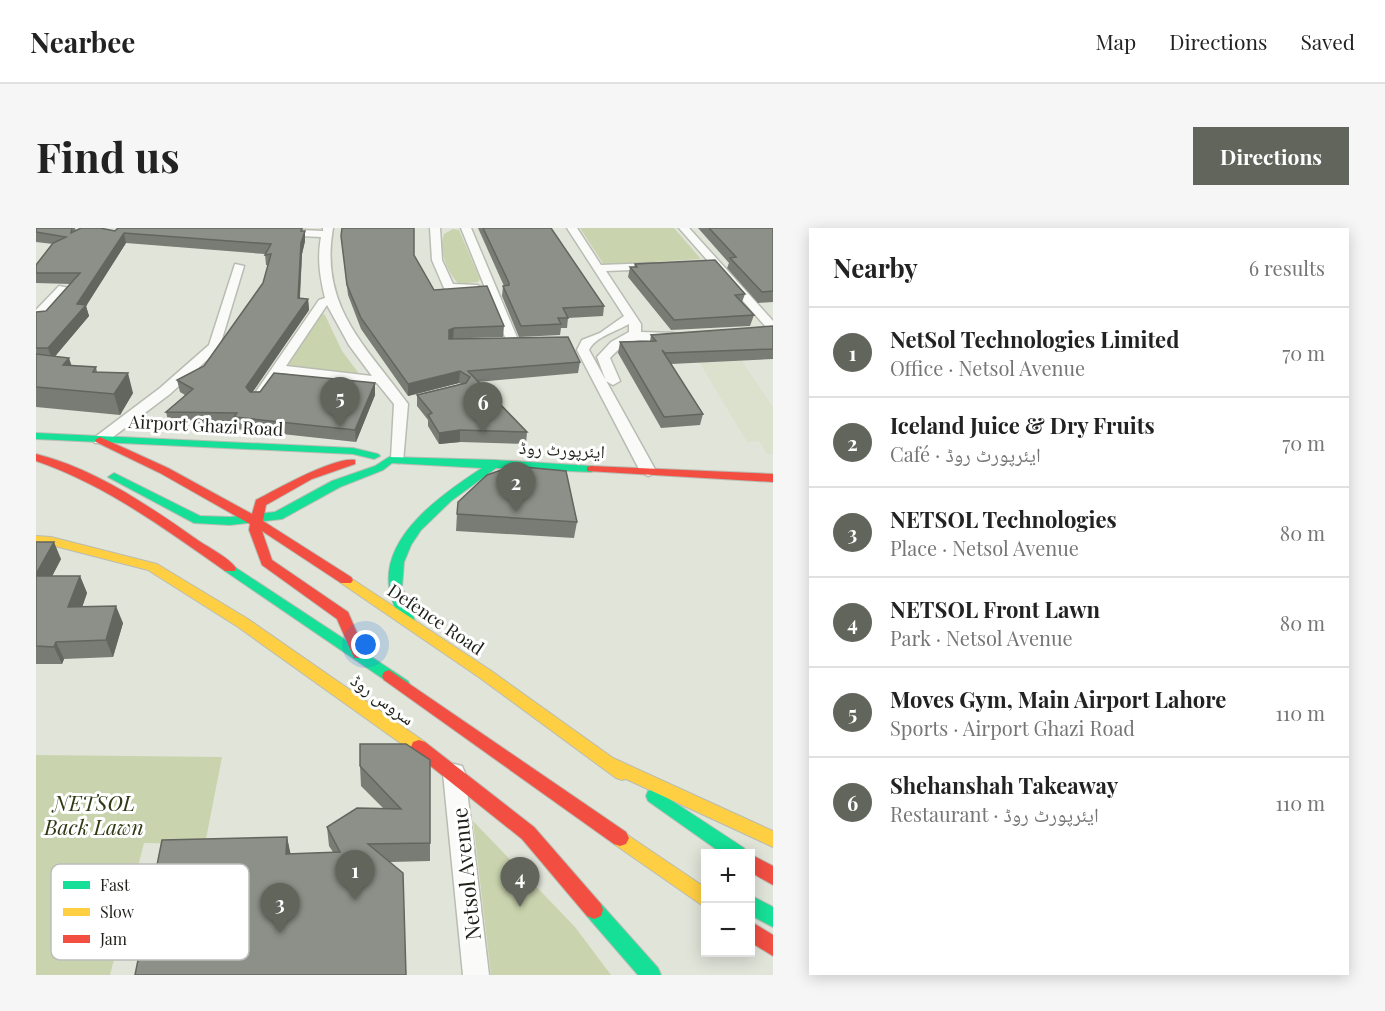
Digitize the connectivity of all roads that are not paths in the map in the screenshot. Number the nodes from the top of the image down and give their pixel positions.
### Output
1 (435, 228) edge
2 (466, 228) edge
3 (572, 228) edge
4 (684, 228) edge
5 (272, 231) edge
6 (327, 231) edge
7 (239, 266) dead end
8 (668, 266) edge
9 (597, 268) junction
10 (63, 288) edge
11 (490, 288) junction
12 (332, 301) junction
13 (36, 317) edge
14 (631, 317) junction
15 (747, 333) edge
16 (635, 334) junction
17 (681, 336) edge
18 (597, 337) junction
19 (567, 341) edge
20 (513, 342) edge
21 (619, 343) junction
22 (278, 369) junction
23 (380, 378) junction
24 (257, 399) edge
25 (36, 436) edge
26 (100, 440) junction
27 (374, 456) junction
28 (36, 457) edge
29 (393, 459) junction
30 (59, 463) junction
31 (496, 464) junction
32 (648, 471) junction
33 (662, 472) junction
34 (773, 478) edge
35 (255, 520) junction
36 (36, 540) edge
37 (408, 621) junction
38 (359, 654) junction
39 (389, 676) junction
40 (609, 763) junction
41 (454, 773) junction
42 (636, 832) dead end
43 (773, 839) edge
44 (731, 849) edge
45 (755, 865) edge
46 (773, 876) edge
47 (701, 896) edge
48 (755, 907) edge
49 (773, 918) edge
50 (755, 933) edge
51 (773, 946) edge
52 (476, 975) edge
53 (651, 975) edge

1 - 11 street
2 - 11 street
3 - 9 street
4 - 15 street
5 - 6 street
6 - 12 street
7 - 26 street
8 - 9 street
9 - 14 street
10 - 13 street
11 - 20 street
12 - 22 street
12 - 23 street
14 - 16 street
14 - 18 street
16 - 17 street
16 - 21 street
18 - 19 street
18 - 21 street
18 - 32 street
21 - 33 street
22 - 23 street
22 - 24 street
23 - 29 street
25 - 26 main road, Airport Ghazi Road
26 - 27 main road, Airport Ghazi Road
26 - 35 main road, Defence Road
27 - 29 main road, Airport Ghazi Road
27 - 35 main road
28 - 30 main road
29 - 31 main road, ایئرپورٹ روڈ
29 - 35 main road
30 - 35 main road
30 - 38 main road
31 - 32 main road, ایئرپورٹ روڈ
31 - 37 main road
32 - 33 main road, ایئرپورٹ روڈ
33 - 34 main road, ایئرپورٹ روڈ
35 - 37 main road, Defence Road
35 - 38 main road
36 - 41 main road, سروس روڈ
37 - 40 main road, Defence Road
38 - 39 main road
39 - 42 main road
39 - 47 main road
40 - 43 main road
40 - 44 main road, Defence Road
41 - 52 street, Netsol Avenue
41 - 53 main road, سروس روڈ
45 - 46 main road
48 - 49 main road
50 - 51 main road

